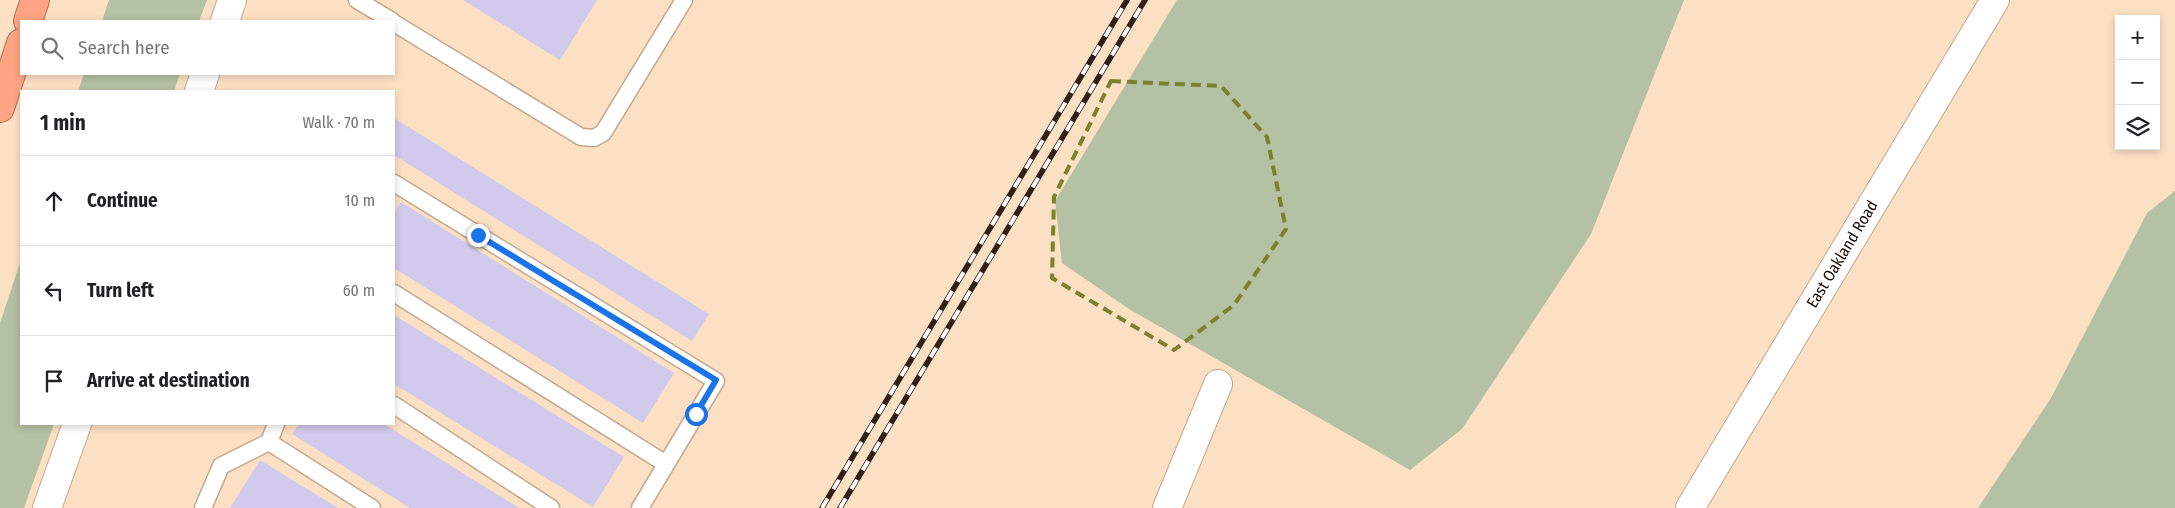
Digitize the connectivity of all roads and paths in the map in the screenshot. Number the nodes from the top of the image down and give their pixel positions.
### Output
1 (35, 0) edge
2 (232, 0) edge
3 (357, 0) edge
4 (684, 0) edge
5 (1995, 0) edge
6 (28, 20) edge
7 (225, 20) edge
8 (390, 20) edge
9 (395, 23) edge
10 (20, 46) edge
11 (205, 75) edge
12 (199, 90) edge
13 (0, 108) edge
14 (395, 184) edge
15 (395, 294) edge
16 (1218, 384) dead end
17 (395, 406) edge
18 (78, 425) edge
19 (276, 425) edge
20 (269, 442) junction
21 (666, 464) junction
22 (47, 508) edge
23 (202, 508) edge
24 (372, 508) edge
25 (551, 508) edge
26 (640, 508) edge
27 (1167, 508) edge
28 (1690, 508) edge

1 - 6 highway
2 - 7 street
3 - 8 lane
4 - 9 lane
5 - 28 street, East Oakland Road
10 - 13 highway
11 - 12 street
14 - 21 lane
15 - 21 lane
16 - 27 street
17 - 25 lane
18 - 22 street
19 - 20 lane
20 - 23 lane
20 - 24 lane
21 - 26 lane

